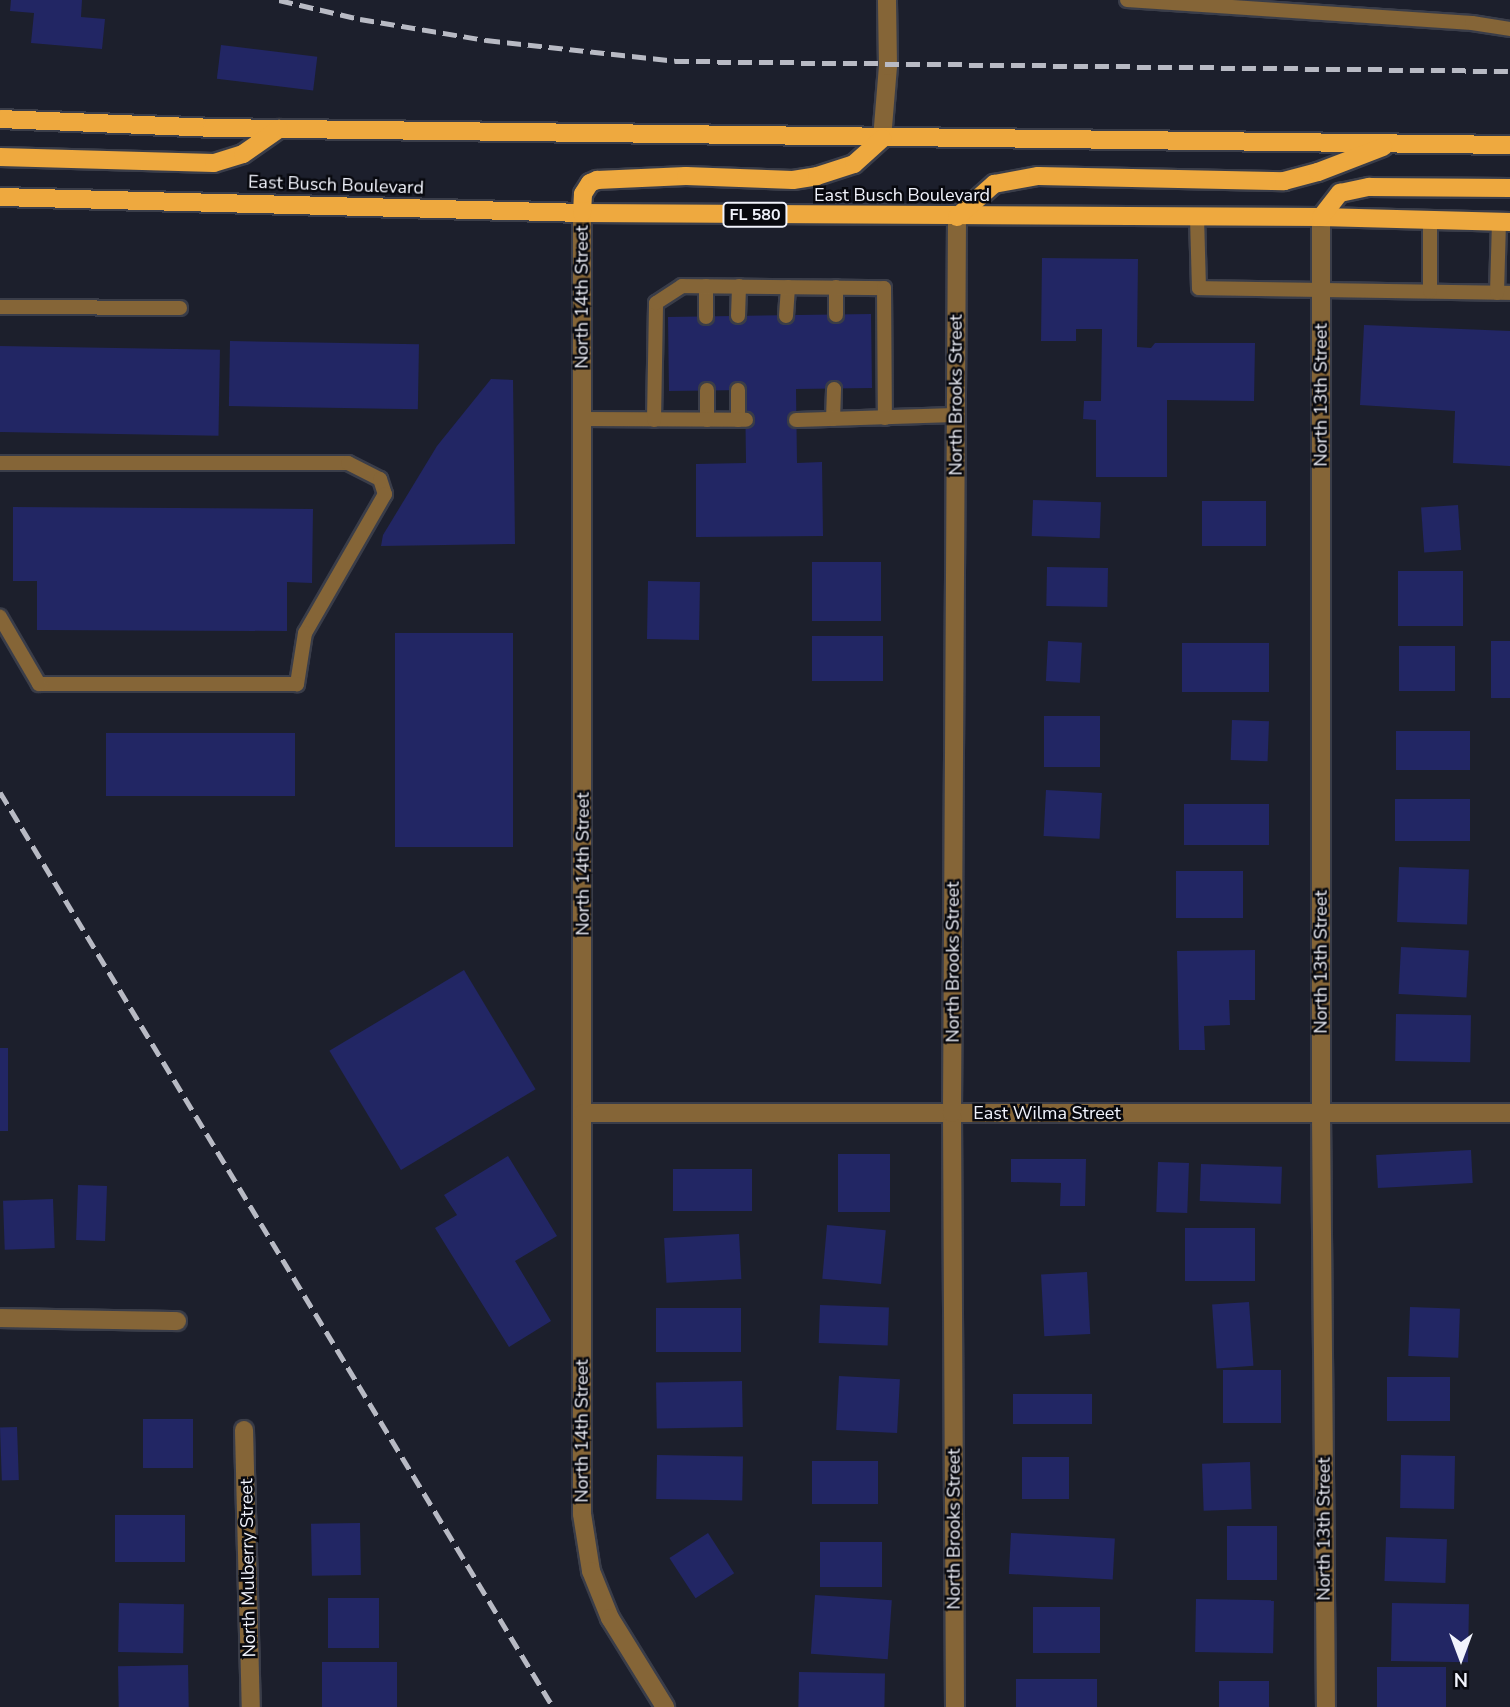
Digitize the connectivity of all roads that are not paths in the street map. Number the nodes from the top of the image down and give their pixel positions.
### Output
1 (887, 0) edge
2 (1128, 0) edge
3 (1280, 6) edge
4 (1510, 29) edge
5 (0, 119) edge
6 (279, 129) junction
7 (883, 139) junction
8 (1392, 144) junction
9 (1510, 145) edge
10 (0, 157) edge
11 (1510, 188) edge
12 (0, 197) edge
13 (582, 213) junction
14 (957, 217) junction
15 (1197, 217) junction
16 (1321, 217) junction
17 (1430, 219) junction
18 (1505, 222) edge
19 (706, 286) junction
20 (739, 286) junction
21 (788, 287) junction
22 (836, 287) junction
23 (1321, 289) junction
24 (1430, 291) junction
25 (1504, 293) edge
26 (0, 307) edge
27 (180, 308) dead end
28 (836, 315) dead end
29 (738, 316) dead end
30 (786, 316) dead end
31 (706, 317) dead end
32 (834, 389) dead end
33 (707, 390) dead end
34 (738, 390) dead end
35 (956, 415) junction
36 (885, 418) junction
37 (582, 419) junction
38 (833, 419) junction
39 (654, 420) junction
40 (707, 420) junction
41 (796, 420) dead end
42 (0, 463) edge
43 (0, 617) edge
44 (952, 1112) junction
45 (583, 1113) junction
46 (1510, 1113) edge
47 (1321, 1114) junction
48 (0, 1318) edge
49 (177, 1321) dead end
50 (244, 1430) dead end
51 (251, 1707) edge
52 (665, 1707) edge
53 (955, 1707) edge
54 (1326, 1707) edge

1 - 7 street
2 - 3 lane
3 - 4 lane
5 - 6 main road
6 - 7 main road
6 - 10 main road
7 - 8 main road
7 - 13 main road
8 - 9 main road
8 - 14 main road
11 - 16 main road
12 - 13 main road, East Busch Boulevard / FL 580
13 - 14 main road, East Busch Boulevard / FL 580
13 - 37 street, North 14th Street
14 - 15 main road, East Busch Boulevard / FL 580
14 - 35 street, North Brooks Street
15 - 16 main road, East Busch Boulevard / FL 580
15 - 23 lane
16 - 17 main road, East Busch Boulevard / FL 580
16 - 23 street, North 13th Street
17 - 18 main road, East Busch Boulevard / FL 580
17 - 24 lane
18 - 25 lane
19 - 20 lane
19 - 31 lane
19 - 39 lane
20 - 21 lane
20 - 29 lane
21 - 22 lane
21 - 30 lane
22 - 28 lane
22 - 36 lane
23 - 24 lane
23 - 47 street, North 13th Street
24 - 25 lane
26 - 27 lane
32 - 38 lane
33 - 40 lane
34 - 40 lane
35 - 36 lane
35 - 44 street, North Brooks Street
36 - 38 lane
37 - 39 lane
37 - 45 street, North 14th Street
38 - 41 lane
39 - 40 lane
42 - 43 lane
44 - 45 street, East Wilma Street
44 - 47 street, East Wilma Street
44 - 53 street, North Brooks Street
45 - 52 street, North 14th Street
46 - 47 street, East Wilma Street
47 - 54 street, North 13th Street
48 - 49 street
50 - 51 street, North Mulberry Street

